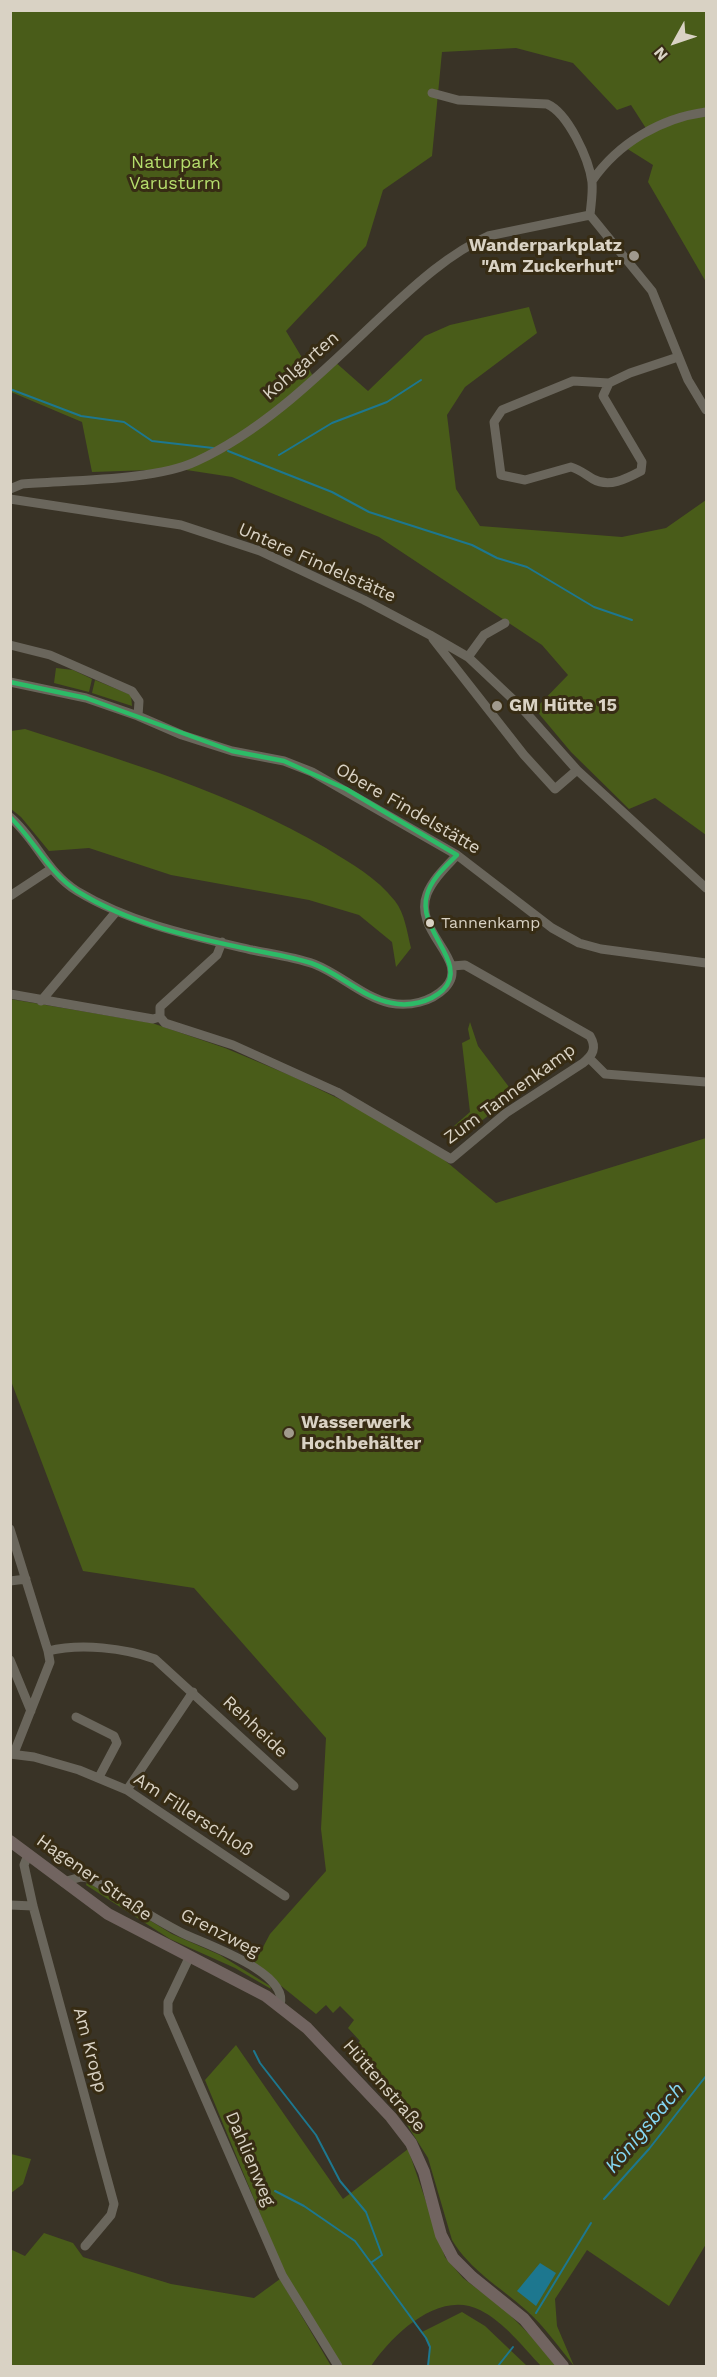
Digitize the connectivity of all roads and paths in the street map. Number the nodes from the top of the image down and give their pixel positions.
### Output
1 (432, 93) dead end
2 (706, 112) edge
3 (592, 181) junction
4 (590, 215) junction
5 (678, 357) junction
6 (609, 383) junction
7 (706, 410) edge
8 (10, 489) edge
9 (10, 499) edge
10 (506, 623) dead end
11 (430, 635) junction
12 (10, 645) edge
13 (468, 657) junction
14 (10, 682) edge
15 (138, 716) junction
16 (577, 770) junction
17 (10, 818) edge
18 (457, 855) junction
19 (51, 869) junction
20 (706, 888) edge
21 (10, 896) edge
22 (115, 913) junction
23 (222, 942) junction
24 (706, 963) edge
25 (452, 966) junction
26 (10, 994) edge
27 (41, 1001) junction
28 (160, 1017) junction
29 (589, 1058) junction
30 (706, 1082) edge
31 (10, 1529) edge
32 (26, 1579) junction
33 (10, 1581) edge
34 (48, 1651) junction
35 (10, 1660) edge
36 (193, 1692) junction
37 (31, 1711) junction
38 (76, 1717) dead end
39 (12, 1753) edge
40 (99, 1777) junction
41 (294, 1786) dead end
42 (127, 1790) junction
43 (10, 1841) edge
44 (28, 1855) junction
45 (63, 1882) junction
46 (285, 1896) dead end
47 (10, 1905) edge
48 (33, 1906) junction
49 (189, 1958) junction
50 (280, 2005) junction
51 (85, 2246) dead end
52 (338, 2367) edge
53 (563, 2367) edge

1 - 3 street
2 - 3 street
3 - 4 street
4 - 5 street
4 - 8 street, Kohlgarten
5 - 6 street
5 - 7 street
6 - 6 street
9 - 11 street, Untere Findelstätte
10 - 13 street
11 - 13 street, Untere Findelstätte
11 - 16 street, Untere Findelstätte
12 - 15 street
13 - 16 street, Untere Findelstätte
14 - 15 street, Obere Findelstätte
15 - 18 street, Obere Findelstätte
16 - 20 street, Untere Findelstätte
17 - 19 street
18 - 24 street, Obere Findelstätte
18 - 25 street
19 - 21 street
19 - 22 street
22 - 23 street
22 - 27 street
23 - 25 street
23 - 28 street
25 - 29 street, Zum Tannenkamp
26 - 27 street, Zum Tannenkamp
27 - 28 street, Zum Tannenkamp
28 - 29 street, Zum Tannenkamp
29 - 30 street
31 - 32 street
32 - 33 street
32 - 34 street
34 - 36 street, Rehheide
34 - 37 street
35 - 37 street
36 - 41 street, Rehheide
36 - 42 street
37 - 39 street
38 - 40 street
39 - 40 street, Am Fillerschloß
40 - 42 street, Am Fillerschloß
42 - 46 street, Am Fillerschloß
43 - 44 main road, Hagener Straße
44 - 45 main road, Hagener Straße
44 - 48 street, Am Kropp
45 - 49 main road, Hagener Straße
45 - 50 street, Grenzweg
47 - 48 street
48 - 51 street, Am Kropp
49 - 50 main road, Hüttenstraße
49 - 52 street, Dahlienweg
50 - 53 main road, Hüttenstraße

